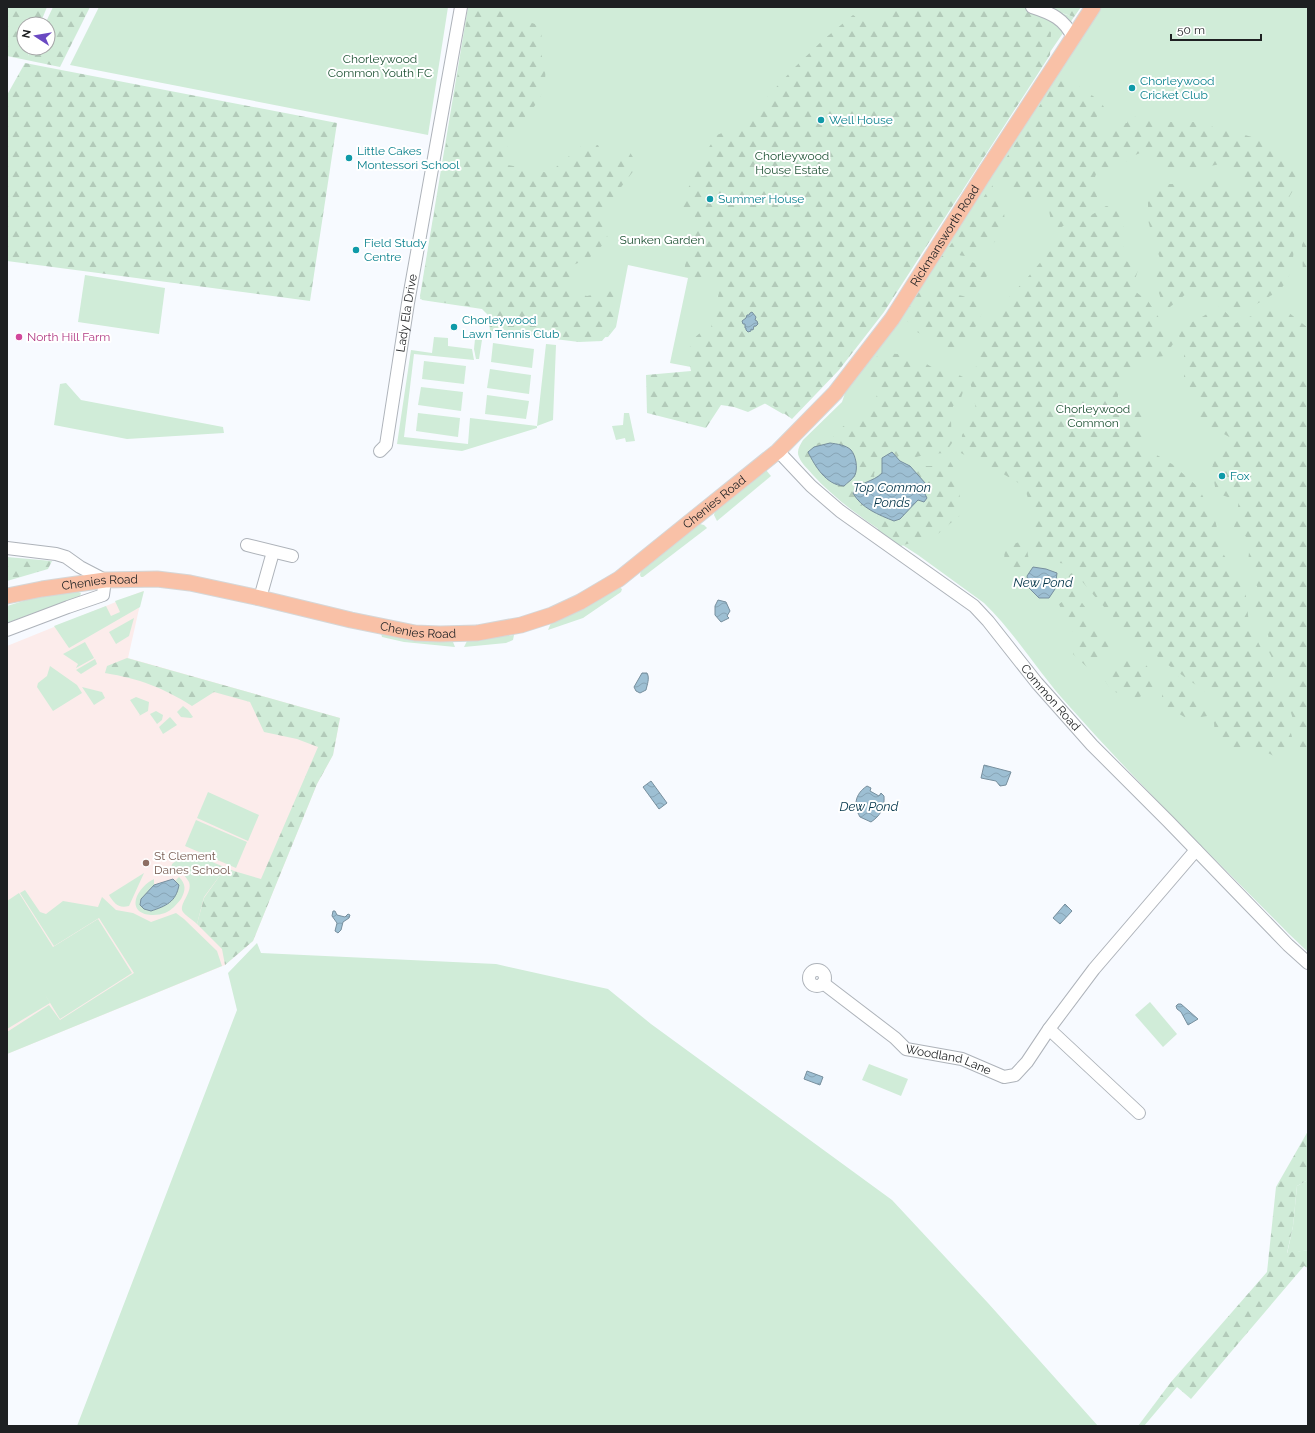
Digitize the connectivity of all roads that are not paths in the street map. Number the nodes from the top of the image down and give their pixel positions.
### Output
1 (461, 7) edge
2 (1032, 7) edge
3 (1093, 7) edge
4 (1073, 38) junction
5 (380, 451) dead end
6 (778, 451) junction
7 (247, 545) dead end
8 (7, 548) edge
9 (273, 552) junction
10 (292, 556) dead end
11 (104, 580) junction
12 (7, 596) edge
13 (260, 598) junction
14 (7, 630) edge
15 (1196, 850) junction
16 (1308, 963) edge
17 (823, 983) dead end
18 (1049, 1029) junction
19 (1139, 1112) dead end

1 - 5 street, Lady Ela Drive
2 - 4 street
3 - 4 main road, Rickmansworth Road
4 - 6 main road, Rickmansworth Road
6 - 13 main road, Chenies Road
6 - 15 street, Common Road
7 - 9 street
8 - 11 street
9 - 10 street
9 - 13 street
11 - 12 main road, Chenies Road
11 - 13 main road, Chenies Road
11 - 14 street
15 - 16 street, Common Road
15 - 18 street, Woodland Lane
17 - 18 street, Woodland Lane
18 - 19 street

